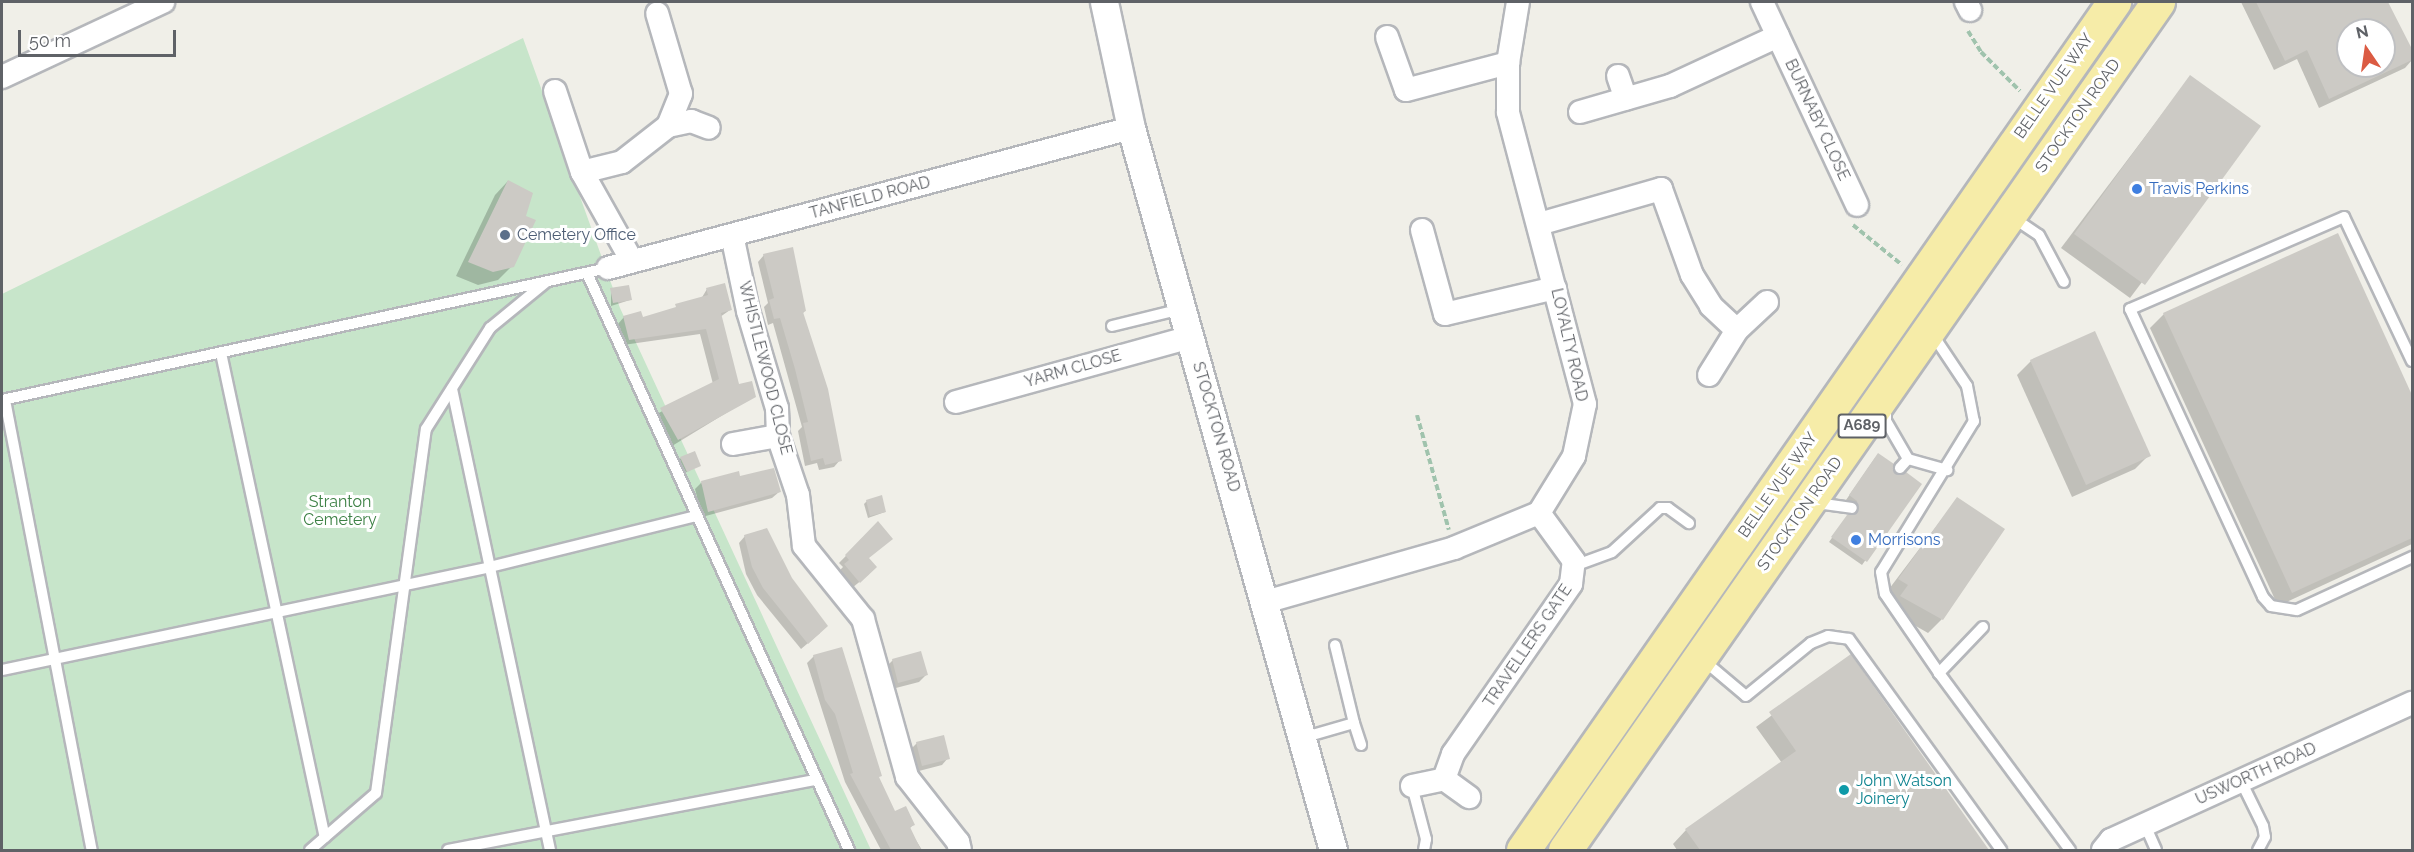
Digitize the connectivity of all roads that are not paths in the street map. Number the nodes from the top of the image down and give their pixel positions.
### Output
1 (163, 2) edge
2 (1104, 2) edge
3 (1518, 2) edge
4 (1762, 2) edge
5 (2114, 2) edge
6 (2158, 2) edge
7 (657, 14) dead end
8 (1778, 36) junction
9 (1387, 37) dead end
10 (1509, 63) junction
11 (1618, 76) dead end
12 (2, 77) edge
13 (555, 91) dead end
14 (1626, 99) junction
15 (1581, 112) dead end
16 (668, 126) junction
17 (709, 128) dead end
18 (1131, 128) junction
19 (582, 172) junction
20 (1857, 205) road end
21 (2009, 216) junction
22 (1539, 224) junction
23 (1422, 230) dead end
24 (732, 235) junction
25 (632, 261) junction
26 (598, 270) junction
27 (546, 282) junction
28 (2064, 282) dead end
29 (1555, 288) junction
30 (1767, 302) dead end
31 (1183, 309) junction
32 (1112, 326) dead end
33 (1737, 330) junction
34 (1929, 330) junction
35 (1191, 337) junction
36 (221, 353) junction
37 (2412, 361) edge
38 (1709, 375) dead end
39 (452, 389) junction
40 (1887, 391) junction
41 (3, 400) edge
42 (956, 402) dead end
43 (778, 436) junction
44 (733, 444) dead end
45 (1908, 459) junction
46 (1900, 468) dead end
47 (1947, 470) junction
48 (1852, 508) dead end
49 (1539, 513) junction
50 (696, 516) junction
51 (1798, 516) junction
52 (1689, 523) dead end
53 (2412, 558) edge
54 (1574, 566) junction
55 (490, 567) junction
56 (406, 584) junction
57 (1265, 602) junction
58 (276, 610) junction
59 (1983, 627) dead end
60 (1335, 645) dead end
61 (1700, 657) junction
62 (55, 658) junction
63 (2, 670) edge
64 (1939, 673) junction
65 (2412, 703) edge
66 (1354, 723) junction
67 (1302, 738) junction
68 (1361, 745) dead end
69 (1444, 779) junction
70 (815, 780) junction
71 (2241, 781) junction
72 (1412, 786) joint
73 (1469, 797) dead end
74 (2145, 825) junction
75 (546, 833) junction
76 (325, 837) junction
77 (92, 850) edge
78 (310, 850) edge
79 (448, 850) edge
80 (550, 850) edge
81 (849, 850) edge
82 (960, 850) edge
83 (1333, 850) edge
84 (1424, 850) edge
85 (1523, 850) edge
86 (1565, 850) edge
87 (2001, 850) edge
88 (2070, 850) edge
89 (2103, 850) edge
90 (2156, 850) edge
91 (2258, 850) edge

1 - 12 street
2 - 18 street, STOCKTON ROAD
3 - 10 street, LOYALTY ROAD
4 - 8 street, BURNABY CLOSE
5 - 85 highway, BELLE VUE WAY / A689
6 - 21 highway, STOCKTON ROAD / A689
7 - 16 street
8 - 14 street
8 - 20 street, BURNABY CLOSE
9 - 10 street
10 - 22 street, LOYALTY ROAD
11 - 14 street
13 - 19 street
14 - 15 street
16 - 17 street
16 - 19 street
18 - 24 street, TANFIELD ROAD
18 - 31 street, STOCKTON ROAD
19 - 25 street
21 - 28 lane
21 - 34 highway, STOCKTON ROAD / A689
22 - 29 street, LOYALTY ROAD
22 - 33 street
23 - 29 street
24 - 25 street, TANFIELD ROAD
24 - 43 street, WHISTLEWOOD CLOSE
25 - 26 street, TANFIELD ROAD
26 - 27 lane
26 - 50 lane
27 - 36 lane
27 - 39 lane
29 - 49 street, LOYALTY ROAD
30 - 33 street
31 - 32 lane
31 - 35 street, STOCKTON ROAD
33 - 38 street
34 - 40 highway, STOCKTON ROAD / A689
34 - 47 lane
35 - 42 street, YARM CLOSE
35 - 57 street, STOCKTON ROAD
36 - 41 lane
36 - 58 lane
37 - 53 lane
39 - 55 lane
39 - 56 lane
40 - 45 lane
40 - 51 highway, STOCKTON ROAD / A689
41 - 62 lane
43 - 44 street
43 - 82 street, WHISTLEWOOD CLOSE
45 - 46 lane
45 - 47 lane
47 - 64 lane
48 - 51 lane
49 - 54 street, TRAVELLERS GATE
49 - 57 street
50 - 55 lane
50 - 70 lane
51 - 61 highway, STOCKTON ROAD / A689
52 - 54 lane
54 - 69 street, TRAVELLERS GATE
55 - 56 lane
55 - 75 lane
56 - 58 lane
56 - 76 lane
57 - 67 street, STOCKTON ROAD
58 - 62 lane
58 - 76 lane
59 - 64 lane
60 - 66 lane
61 - 86 highway, STOCKTON ROAD / A689
61 - 87 lane
62 - 63 lane
62 - 77 lane
64 - 88 lane
65 - 71 street, USWORTH ROAD
66 - 67 lane
66 - 68 lane
67 - 83 street, STOCKTON ROAD
69 - 72 street
69 - 73 street
70 - 75 lane
70 - 81 lane
71 - 74 street, USWORTH ROAD
71 - 91 lane
72 - 84 lane
74 - 89 street, USWORTH ROAD
74 - 90 lane
75 - 79 lane
75 - 80 lane
76 - 78 lane

